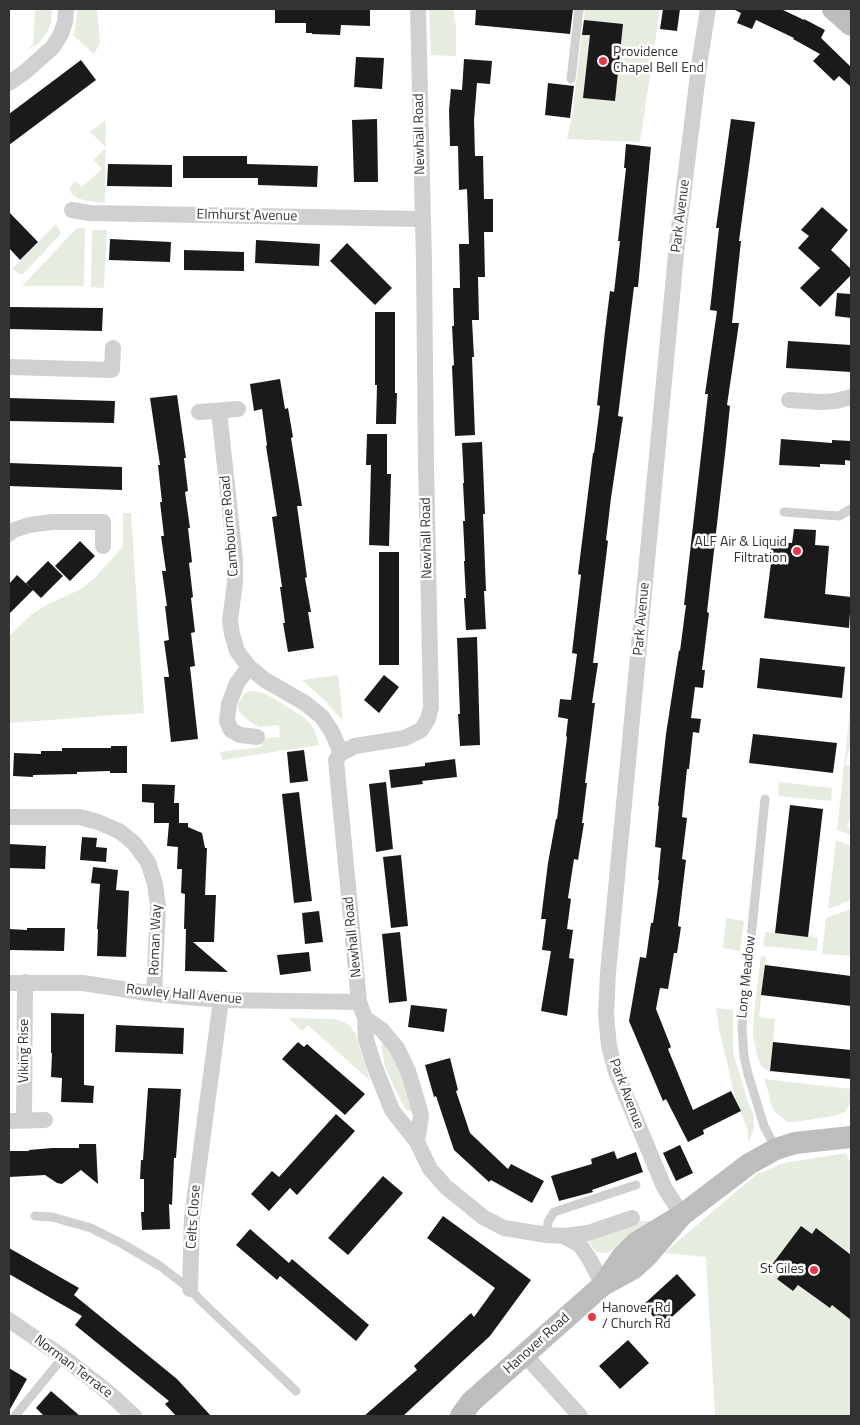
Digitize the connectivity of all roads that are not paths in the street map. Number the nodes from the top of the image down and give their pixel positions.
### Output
1 (66, 9) edge
2 (418, 9) edge
3 (579, 9) edge
4 (708, 9) edge
5 (833, 9) edge
6 (851, 25) edge
7 (571, 79) dead end
8 (9, 83) edge
9 (72, 210) dead end
10 (422, 219) junction
11 (113, 348) dead end
12 (9, 367) edge
13 (851, 397) edge
14 (789, 400) dead end
15 (238, 409) dead end
16 (219, 411) junction
17 (199, 412) dead end
18 (851, 509) edge
19 (784, 512) dead end
20 (9, 534) edge
21 (103, 546) dead end
22 (249, 667) junction
23 (256, 737) dead end
24 (341, 754) junction
25 (766, 799) dead end
26 (9, 817) edge
27 (17, 983) edge
28 (154, 994) junction
29 (221, 1000) junction
30 (359, 1002) junction
31 (365, 1018) junction
32 (45, 1120) dead end
33 (16, 1121) edge
34 (851, 1137) edge
35 (417, 1142) junction
36 (776, 1149) junction
37 (636, 1185) dead end
38 (682, 1215) junction
39 (36, 1216) dead end
40 (632, 1218) dead end
41 (548, 1235) junction
42 (564, 1236) junction
43 (603, 1285) junction
44 (190, 1289) junction
45 (9, 1320) edge
46 (525, 1355) junction
47 (63, 1357) junction
48 (296, 1391) dead end
49 (466, 1409) edge
50 (15, 1416) edge
51 (134, 1416) edge
52 (448, 1416) edge
53 (580, 1416) edge

1 - 8 street
2 - 10 street, Newhall Road
3 - 7 lane
4 - 38 street, Park Avenue
5 - 6 street
9 - 10 street, Elmhurst Avenue
10 - 24 street, Newhall Road
11 - 12 street
13 - 14 street
15 - 16 street
16 - 17 street
16 - 22 street, Cambourne Road
18 - 19 lane
20 - 21 street
22 - 23 street
22 - 24 street, Cambourne Road
24 - 30 street, Newhall Road
25 - 36 lane, Long Meadow
26 - 28 street, Roman Way
27 - 28 street, Rowley Hall Avenue
27 - 33 street, Viking Rise
28 - 29 street, Rowley Hall Avenue
29 - 30 street, Rowley Hall Avenue
29 - 44 street, Celts Close
30 - 31 street, Newhall Road
31 - 35 street, Newhall Road
31 - 35 street
32 - 33 street, Viking Rise
34 - 36 street, Hanover Road
35 - 41 street, Newhall Road
36 - 38 street, Hanover Road
37 - 41 lane
38 - 43 street, Hanover Road
39 - 44 lane
40 - 42 street, Newhall Road
41 - 42 street, Newhall Road
42 - 43 street
43 - 46 street, Hanover Road
44 - 48 lane
45 - 47 street, Norman Terrace
46 - 49 street, Hanover Road
46 - 53 street
47 - 50 lane
47 - 51 street, Norman Terrace
49 - 52 street, Hanover Road

